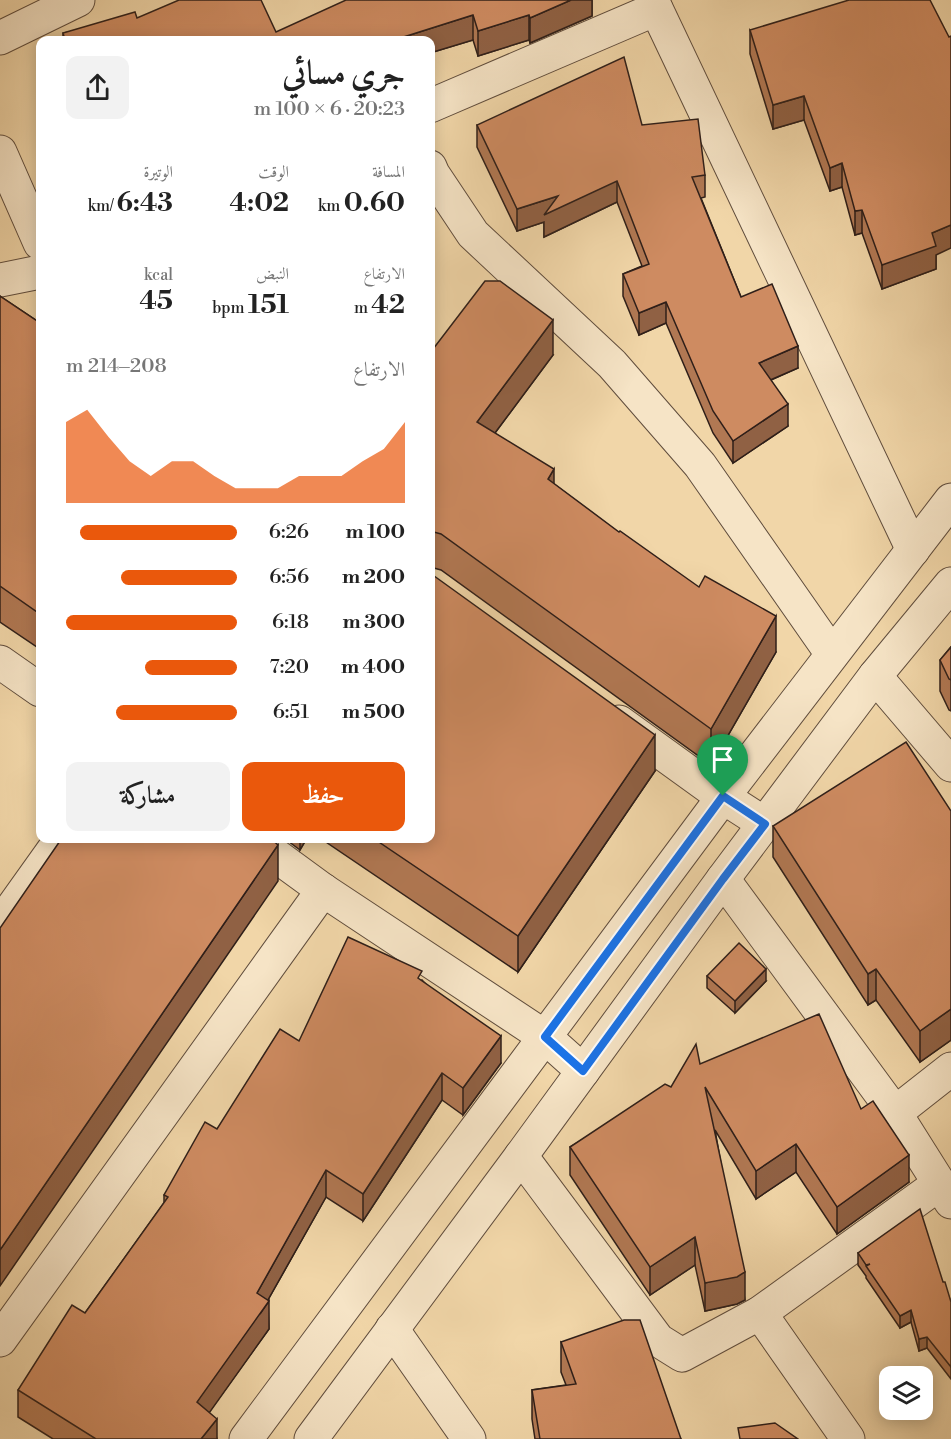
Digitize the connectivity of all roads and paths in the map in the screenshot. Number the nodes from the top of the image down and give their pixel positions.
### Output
1 (78, 0) edge
2 (654, 4) edge
3 (0, 38) edge
4 (435, 104) edge
5 (0, 152) edge
6 (435, 177) edge
7 (36, 234) edge
8 (36, 273) edge
9 (0, 280) edge
10 (951, 500) edge
11 (913, 550) junction
12 (951, 584) edge
13 (832, 654) junction
14 (0, 662) edge
15 (875, 676) junction
16 (36, 687) edge
17 (600, 708) edge
18 (951, 765) edge
19 (723, 796) junction
20 (765, 824) junction
21 (58, 843) edge
22 (259, 843) edge
23 (723, 879) junction
24 (323, 890) junction
25 (0, 925) edge
26 (545, 1037) junction
27 (951, 1070) edge
28 (583, 1071) junction
29 (895, 1113) junction
30 (521, 1156) junction
31 (945, 1193) edge
32 (759, 1313) junction
33 (392, 1329) junction
34 (0, 1340) edge
35 (246, 1439) edge
36 (311, 1439) edge
37 (469, 1439) edge
38 (848, 1439) edge

1 - 3 street
2 - 4 street
2 - 11 street
5 - 7 street
6 - 13 street
8 - 9 street
10 - 11 street
11 - 13 street
12 - 15 street
13 - 19 street
14 - 16 street
15 - 18 street
15 - 20 street
17 - 19 street
19 - 20 street
19 - 26 street
20 - 23 street
21 - 25 street
22 - 24 street
23 - 28 street
23 - 29 street
24 - 26 street
24 - 34 street
26 - 28 street
26 - 35 street
27 - 29 street
28 - 30 street
29 - 31 street
30 - 32 street
30 - 33 street
31 - 32 street
32 - 38 street
33 - 36 street
33 - 37 street

